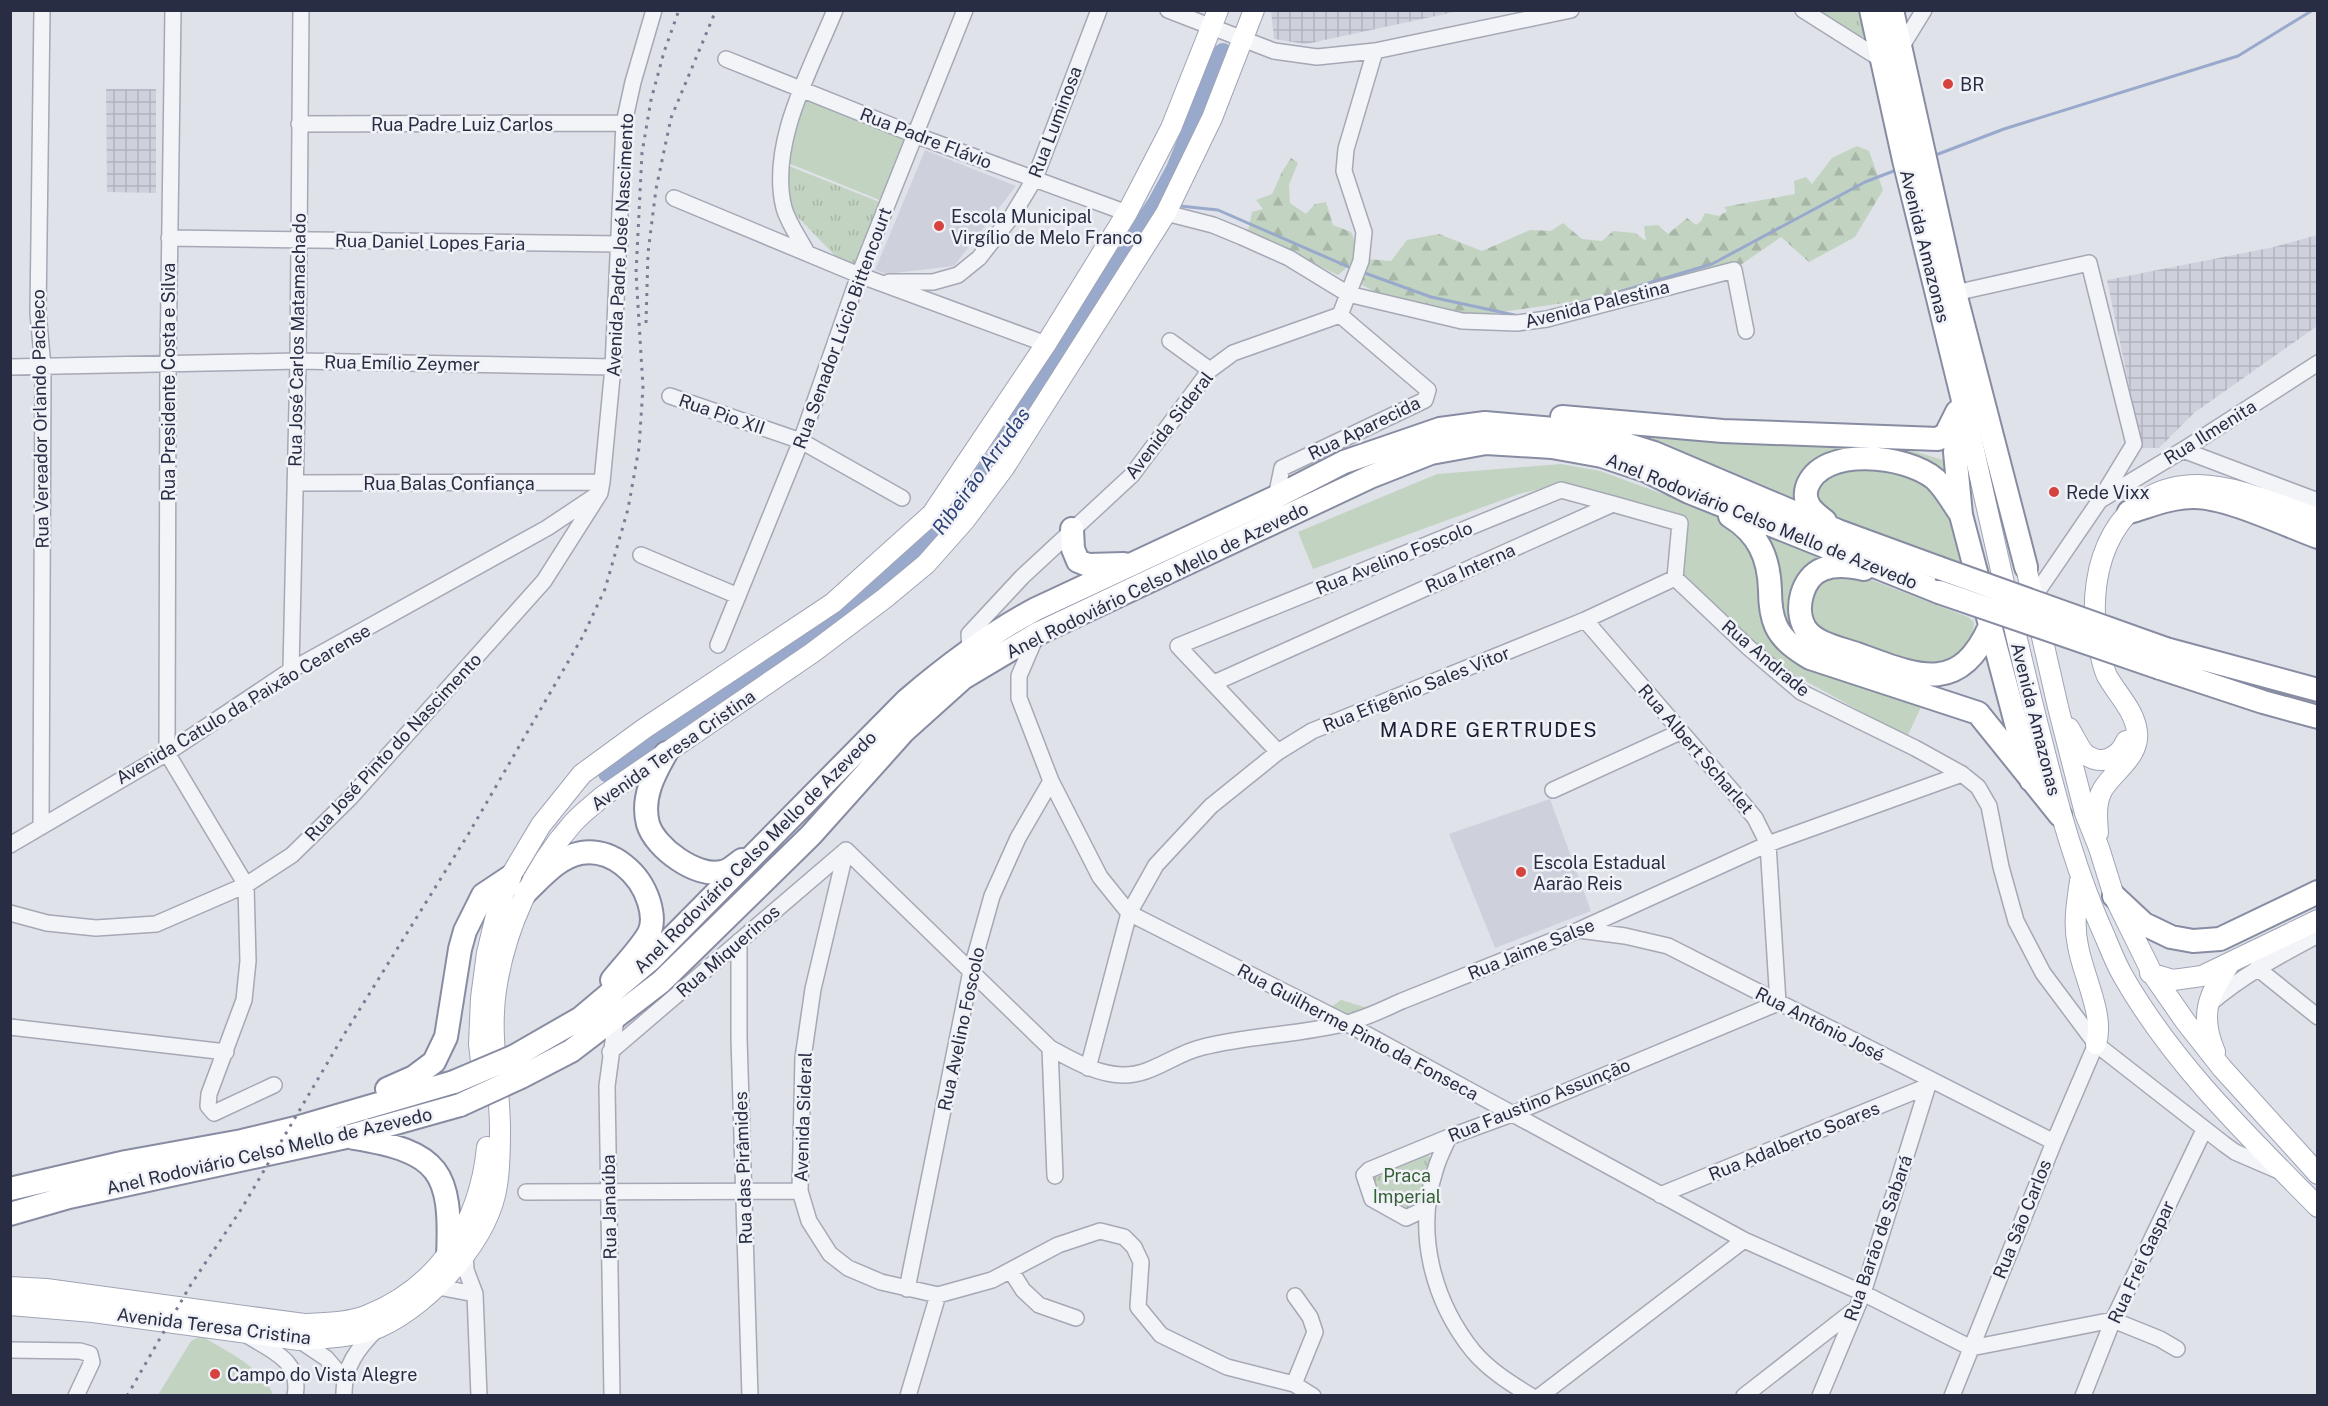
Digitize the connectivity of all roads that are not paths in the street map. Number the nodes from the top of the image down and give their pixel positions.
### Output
1 (42, 10) edge
2 (173, 10) edge
3 (301, 10) edge
4 (654, 10) edge
5 (835, 10) edge
6 (965, 10) edge
7 (1099, 10) edge
8 (1168, 10) edge
9 (1254, 10) edge
10 (1571, 10) edge
11 (1803, 10) edge
12 (1871, 10) edge
13 (1892, 10) edge
14 (1924, 10) edge
15 (1215, 19) edge
16 (1244, 40) junction
17 (1376, 51) junction
18 (1891, 55) junction
19 (726, 59) dead end
20 (802, 90) junction
21 (624, 123) junction
22 (299, 124) junction
23 (915, 135) junction
24 (1035, 178) junction
25 (1921, 186) junction
26 (674, 198) dead end
27 (1127, 213) junction
28 (1166, 213) junction
29 (169, 238) junction
30 (298, 240) junction
31 (620, 244) junction
32 (807, 254) junction
33 (859, 275) junction
34 (880, 283) junction
35 (1955, 293) junction
36 (1348, 294) junction
37 (1340, 315) junction
38 (1746, 331) dead end
39 (1170, 341) dead end
40 (1046, 344) junction
41 (298, 361) junction
42 (168, 363) junction
43 (2318, 363) edge
44 (10, 367) edge
45 (43, 367) junction
46 (613, 367) junction
47 (1210, 370) junction
48 (670, 396) dead end
49 (1963, 400) junction
50 (1485, 423) junction
51 (801, 441) junction
52 (2184, 450) junction
53 (295, 483) junction
54 (601, 488) junction
55 (1689, 492) junction
56 (1276, 497) junction
57 (902, 498) dead end
58 (2100, 500) junction
59 (2318, 501) edge
60 (1613, 504) junction
61 (2129, 512) junction
62 (1962, 515) junction
63 (2318, 518) edge
64 (1072, 529) junction
65 (1838, 531) junction
66 (2318, 537) edge
67 (913, 554) junction
68 (641, 555) dead end
69 (1135, 563) junction
70 (2026, 567) junction
71 (2054, 568) junction
72 (1675, 578) junction
73 (1931, 589) junction
74 (738, 596) junction
75 (2033, 598) junction
76 (1585, 620) junction
77 (1990, 626) junction
78 (1037, 634) junction
79 (718, 645) dead end
80 (970, 650) junction
81 (2163, 659) junction
82 (291, 670) junction
83 (2254, 673) junction
84 (2318, 680) edge
85 (1214, 683) junction
86 (2318, 690) edge
87 (2264, 702) junction
88 (2058, 707) junction
89 (2132, 715) junction
90 (2318, 717) edge
91 (1680, 732) junction
92 (2318, 732) edge
93 (1278, 752) junction
94 (167, 753) junction
95 (666, 753) junction
96 (1962, 774) junction
97 (2031, 780) junction
98 (1051, 781) junction
99 (1553, 790) dead end
100 (2060, 815) junction
101 (41, 827) junction
102 (776, 834) junction
103 (1768, 844) junction
104 (10, 846) edge
105 (2099, 848) junction
106 (846, 850) junction
107 (2080, 878) junction
108 (246, 885) junction
109 (518, 885) junction
110 (2318, 892) edge
111 (2114, 896) junction
112 (10, 913) edge
113 (1128, 913) junction
114 (2096, 918) junction
115 (2318, 920) edge
116 (1579, 930) junction
117 (2318, 936) edge
118 (739, 941) junction
119 (2230, 963) junction
120 (2257, 968) junction
121 (971, 971) junction
122 (2153, 975) junction
123 (1778, 1003) junction
124 (2206, 1007) junction
125 (2318, 1017) edge
126 (581, 1018) junction
127 (616, 1019) junction
128 (1346, 1023) junction
129 (10, 1027) edge
130 (2096, 1044) junction
131 (1050, 1048) junction
132 (226, 1052) junction
133 (610, 1052) junction
134 (517, 1067) junction
135 (1088, 1068) junction
136 (2222, 1068) junction
137 (1929, 1082) junction
138 (274, 1085) dead end
139 (1512, 1113) junction
140 (303, 1126) junction
141 (2204, 1130) junction
142 (346, 1137) junction
143 (1449, 1137) junction
144 (2054, 1142) junction
145 (2312, 1169) edge
146 (2285, 1174) junction
147 (1055, 1176) dead end
148 (10, 1189) edge
149 (744, 1190) junction
150 (800, 1191) junction
151 (526, 1192) dead end
152 (609, 1192) junction
153 (1660, 1195) junction
154 (2318, 1207) edge
155 (1427, 1208) junction
156 (10, 1214) edge
157 (1744, 1239) junction
158 (457, 1255) junction
159 (1011, 1271) junction
160 (10, 1287) edge
161 (438, 1287) junction
162 (907, 1289) junction
163 (1863, 1293) junction
164 (475, 1294) junction
165 (938, 1295) junction
166 (1295, 1296) dead end
167 (10, 1305) edge
168 (1855, 1309) junction
169 (1076, 1318) dead end
170 (2113, 1320) junction
171 (379, 1327) junction
172 (242, 1332) junction
173 (299, 1340) junction
174 (1971, 1348) junction
175 (2177, 1349) dead end
176 (10, 1350) edge
177 (344, 1379) junction
178 (1294, 1384) junction
179 (76, 1395) edge
180 (295, 1395) edge
181 (344, 1395) edge
182 (479, 1395) edge
183 (612, 1395) edge
184 (750, 1395) edge
185 (908, 1395) edge
186 (1313, 1395) edge
187 (1531, 1395) edge
188 (1540, 1395) edge
189 (1744, 1395) edge
190 (1820, 1395) edge
191 (1952, 1395) edge
192 (2083, 1395) edge

1 - 45 street, Rua Vereador Orlando Pacheco
2 - 29 street, Rua Presidente Costa e Silva
3 - 22 street, Rua José Carlos Matamachado
4 - 21 street, Avenida Padre José Nascimento
5 - 20 street
6 - 23 street, Rua Senador Lúcio Bittencourt
7 - 24 street, Rua Luminosa
8 - 15 street
9 - 16 main road, Avenida Teresa Cristina
10 - 17 street
11 - 18 street
12 - 18 highway
13 - 18 highway
14 - 18 street
15 - 16 street
15 - 27 main road, Avenida Teresa Cristina
16 - 17 street
16 - 28 main road, Avenida Teresa Cristina
17 - 36 street
18 - 25 highway, Avenida Amazonas
19 - 20 street, Rua Padre Flávio
20 - 23 street, Rua Padre Flávio
20 - 32 street
21 - 22 street, Rua Padre Luiz Carlos
21 - 31 street, Avenida Padre José Nascimento
22 - 30 street, Rua José Carlos Matamachado
23 - 24 street, Rua Padre Flávio
23 - 33 street, Rua Senador Lúcio Bittencourt
24 - 27 street, Rua Padre Flávio
24 - 34 street, Rua Luminosa
25 - 35 highway, Avenida Amazonas
25 - 49 highway, Avenida Amazonas
26 - 32 street
27 - 40 main road, Avenida Teresa Cristina
28 - 36 street, Avenida Palestina
28 - 67 main road, Avenida Teresa Cristina
29 - 30 street, Rua Daniel Lopes Faria
29 - 42 street, Rua Presidente Costa e Silva
30 - 31 street, Rua Daniel Lopes Faria
30 - 41 street, Rua José Carlos Matamachado
31 - 46 street, Avenida Padre José Nascimento
32 - 33 street
33 - 34 street
33 - 51 street, Rua Senador Lúcio Bittencourt
34 - 40 street
35 - 58 street
35 - 70 highway, Avenida Amazonas
36 - 37 street
36 - 38 street, Avenida Palestina
37 - 47 street, Avenida Sideral
37 - 56 street, Rua Aparecida
39 - 47 street
40 - 67 main road, Avenida Teresa Cristina
41 - 42 street, Rua Emílio Zeymer
41 - 46 street, Rua Emílio Zeymer
41 - 53 street, Rua José Carlos Matamachado
42 - 45 street, Rua Emílio Zeymer
42 - 94 street, Rua Presidente Costa e Silva
43 - 52 street, Rua Ilmenita
44 - 45 street, Rua Emílio Zeymer
45 - 101 street, Rua Vereador Orlando Pacheco
46 - 54 street, Avenida Padre José Nascimento
47 - 64 street, Avenida Sideral
48 - 51 street, Rua Pio XII
49 - 50 highway
49 - 62 highway
49 - 100 main road, Avenida Amazonas
50 - 56 highway, Anel Rodoviário Celso Mello de Azevedo
50 - 65 highway, Anel Rodoviário Celso Mello de Azevedo
51 - 57 street, Rua Pio XII
51 - 74 street, Rua Senador Lúcio Bittencourt
52 - 58 street, Rua Ilmenita
52 - 59 street
53 - 54 street, Rua Balas Confiança
53 - 82 street, Rua José Carlos Matamachado
54 - 82 street, Avenida Catulo da Paixão Cearense
54 - 108 street, Rua José Pinto do Nascimento
55 - 73 highway, Anel Rodoviário Celso Mello de Azevedo
55 - 78 highway, Anel Rodoviário Celso Mello de Azevedo
55 - 97 highway
56 - 69 highway, Anel Rodoviário Celso Mello de Azevedo
58 - 71 street
60 - 72 street
60 - 85 street, Rua Interna
60 - 85 street, Rua Avelino Foscolo
61 - 63 main road
61 - 66 highway
61 - 89 main road
62 - 65 highway
62 - 77 highway
64 - 69 highway
64 - 80 street, Avenida Sideral
65 - 81 highway, Anel Rodoviário Celso Mello de Azevedo, bridge
67 - 95 main road, Avenida Teresa Cristina
67 - 109 main road, Avenida Teresa Cristina
68 - 74 street
69 - 80 highway, Anel Rodoviário Celso Mello de Azevedo
70 - 71 street
70 - 75 main road, Avenida Amazonas
71 - 75 street
72 - 76 street, Rua Efigênio Sales Vitor
72 - 96 street, Rua Andrade
73 - 77 highway
73 - 81 highway, Anel Rodoviário Celso Mello de Azevedo, bridge
74 - 79 street, Rua Senador Lúcio Bittencourt
75 - 88 main road, Avenida Amazonas
76 - 91 street, Rua Albert Scharlet
76 - 93 street, Rua Efigênio Sales Vitor
77 - 97 highway
78 - 98 street, Rua Guilherme Pinto da Fonseca
78 - 127 highway, Anel Rodoviário Celso Mello de Azevedo
80 - 102 highway, Anel Rodoviário Celso Mello de Azevedo
81 - 83 highway, Anel Rodoviário Celso Mello de Azevedo
81 - 87 highway, Anel Rodoviário Celso Mello de Azevedo
82 - 94 street, Avenida Catulo da Paixão Cearense
83 - 84 highway
83 - 86 highway, Anel Rodoviário Celso Mello de Azevedo
85 - 93 street
87 - 90 highway, Anel Rodoviário Celso Mello de Azevedo
87 - 92 highway
88 - 89 main road
88 - 105 main road, Avenida Amazonas
89 - 105 main road
91 - 99 street
91 - 103 street, Rua Albert Scharlet
93 - 113 street, Rua Efigênio Sales Vitor
94 - 101 street, Avenida Catulo da Paixão Cearense
94 - 108 street
95 - 102 highway
95 - 109 main road, Avenida Teresa Cristina
96 - 103 street, Rua Jaime Salse
96 - 130 street, Rua Andrade
97 - 100 highway
98 - 113 street, Rua Guilherme Pinto da Fonseca
98 - 121 street, Rua Avelino Foscolo
100 - 107 main road, Avenida Amazonas
101 - 104 street, Avenida Catulo da Paixão Cearense
102 - 126 highway, Anel Rodoviário Celso Mello de Azevedo
103 - 116 street, Rua Jaime Salse
103 - 123 street, Rua Albert Scharlet
105 - 111 main road, Avenida Amazonas
106 - 118 street, Rua Miquerinos
106 - 121 street, Rua Jaime Salse
106 - 150 street, Avenida Sideral
107 - 114 main road, Avenida Amazonas
107 - 130 main road
108 - 112 street, Rua José Pinto do Nascimento
108 - 132 street
109 - 126 highway
109 - 140 highway
109 - 158 main road, Avenida Teresa Cristina
110 - 111 highway
111 - 122 main road, Avenida Amazonas
113 - 128 street, Rua Guilherme Pinto da Fonseca
113 - 135 street, Rua Efigênio Sales Vitor
114 - 122 main road
114 - 146 main road, Avenida Amazonas
115 - 119 main road
116 - 123 street, Rua Antônio José
116 - 128 street, Rua Jaime Salse
117 - 120 street
118 - 133 street, Rua Miquerinos
118 - 149 street, Rua das Pirâmides
119 - 122 main road
119 - 124 main road
120 - 124 street
120 - 125 street
121 - 131 street, Rua Jaime Salse
121 - 162 street, Rua Avelino Foscolo
122 - 136 main road, Avenida Amazonas
123 - 137 street, Rua Antônio José
123 - 139 street, Rua Faustino Assunção
124 - 136 main road
126 - 134 highway, Anel Rodoviário Celso Mello de Azevedo
127 - 133 street, Rua Janaúba
127 - 134 highway, Anel Rodoviário Celso Mello de Azevedo
128 - 135 street, Rua Jaime Salse
128 - 139 street, Rua Guilherme Pinto da Fonseca
129 - 132 street
130 - 141 street, Rua Andrade
130 - 144 street, Rua São Carlos
131 - 135 street, Rua Jaime Salse
131 - 147 street
132 - 138 street
133 - 152 street, Rua Janaúba
134 - 140 highway, Anel Rodoviário Celso Mello de Azevedo, bridge
134 - 142 highway, Anel Rodoviário Celso Mello de Azevedo, bridge
136 - 145 main road, Avenida Amazonas
137 - 144 street, Rua Antônio José
137 - 153 street, Rua Adalberto Soares
137 - 163 street, Rua Barão de Sabará
139 - 143 street, Rua Faustino Assunção
139 - 153 street, Rua Guilherme Pinto da Fonseca
140 - 148 highway, Anel Rodoviário Celso Mello de Azevedo
141 - 146 street, Rua Andrade
141 - 170 street, Rua Frei Gaspar
142 - 156 highway, Anel Rodoviário Celso Mello de Azevedo
142 - 158 highway
143 - 155 street
143 - 155 street, Rua Faustino Assunção
144 - 174 street, Rua São Carlos
145 - 146 main road
146 - 154 main road, Avenida Amazonas
149 - 150 street
149 - 152 street
149 - 184 street, Rua das Pirâmides
150 - 162 street, Avenida Sideral
151 - 152 street
152 - 183 street, Rua Janaúba
153 - 157 street, Rua Guilherme Pinto da Fonseca
155 - 187 street
157 - 163 street, Rua Guilherme Pinto da Fonseca
157 - 188 street
158 - 160 main road, Avenida Teresa Cristina
158 - 161 main road, Avenida Teresa Cristina
158 - 164 street
159 - 165 street, Avenida Sideral
159 - 169 street
159 - 178 street, Avenida Sideral
161 - 164 street
161 - 171 main road, Avenida Teresa Cristina
162 - 165 street, Avenida Sideral
163 - 168 street, Rua Barão de Sabará
163 - 174 street, Rua Guilherme Pinto da Fonseca
164 - 182 street
165 - 185 street
166 - 178 street
167 - 172 main road, Avenida Teresa Cristina
168 - 189 street
168 - 190 street, Rua Barão de Sabará
170 - 174 street
170 - 175 street
170 - 192 street, Rua Frei Gaspar
171 - 173 main road, Avenida Teresa Cristina
171 - 177 street
172 - 173 main road, Avenida Teresa Cristina
172 - 180 street
173 - 177 street
174 - 191 street, Rua São Carlos
176 - 179 street
177 - 181 street
178 - 186 street, Avenida Sideral

